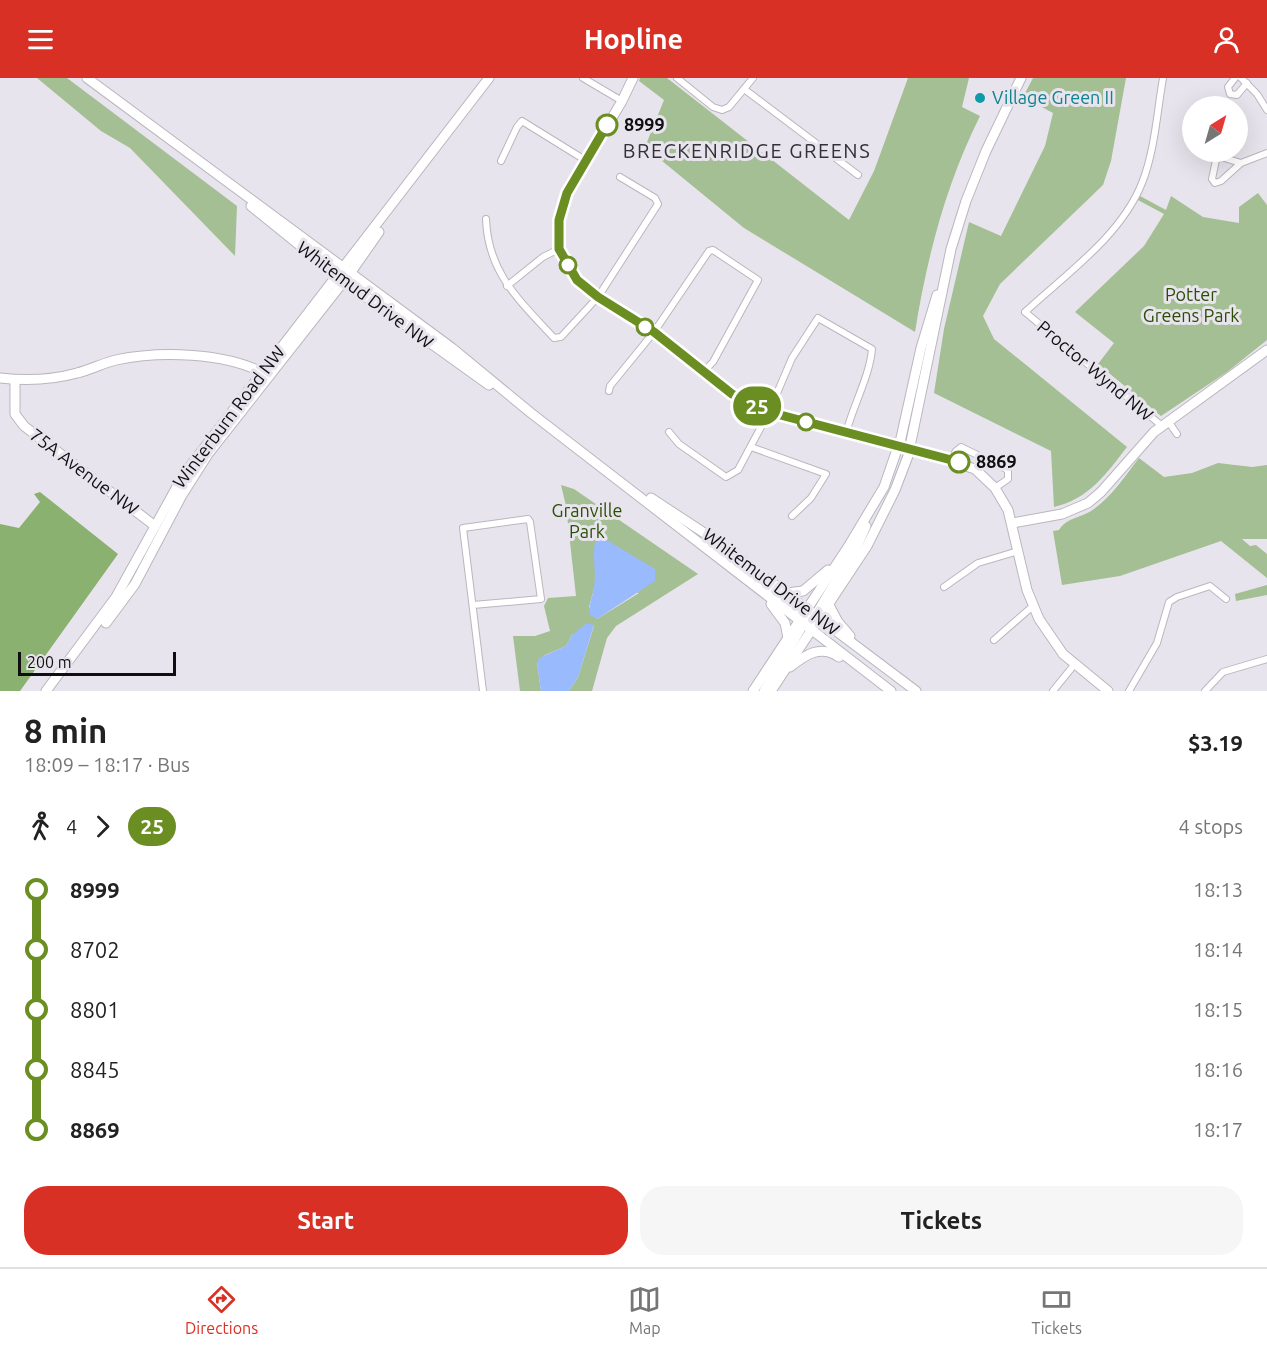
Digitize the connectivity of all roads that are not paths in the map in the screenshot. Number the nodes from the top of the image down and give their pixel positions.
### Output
1 (87, 78) edge
2 (489, 78) edge
3 (583, 78) edge
4 (633, 78) edge
5 (677, 78) edge
6 (753, 78) edge
7 (1021, 78) edge
8 (1163, 78) edge
9 (1235, 78) edge
10 (1241, 78) edge
11 (1247, 83) junction
12 (744, 89) junction
13 (622, 101) junction
14 (1267, 110) edge
15 (1267, 153) edge
16 (501, 160) dead end
17 (585, 160) junction
18 (1241, 163) junction
19 (205, 167) junction
20 (858, 175) dead end
21 (620, 177) dead end
22 (486, 219) dead end
23 (559, 249) junction
24 (343, 273) junction
25 (945, 277) junction
26 (507, 286) junction
27 (598, 297) junction
28 (654, 332) junction
29 (1267, 350) edge
30 (704, 372) junction
31 (265, 375) junction
32 (0, 378) edge
33 (15, 380) junction
34 (609, 391) dead end
35 (769, 412) junction
36 (1165, 423) junction
37 (669, 432) dead end
38 (846, 433) junction
39 (1178, 434) dead end
40 (899, 445) junction
41 (751, 447) junction
42 (909, 449) junction
43 (951, 460) junction
44 (621, 480) junction
45 (995, 488) junction
46 (870, 513) junction
47 (792, 516) dead end
48 (1012, 523) junction
49 (155, 526) junction
50 (1018, 551) junction
51 (841, 558) junction
52 (726, 564) junction
53 (944, 587) dead end
54 (786, 593) junction
55 (768, 597) junction
56 (1226, 599) dead end
57 (123, 602) junction
58 (473, 605) junction
59 (829, 606) junction
60 (1033, 606) junction
61 (809, 618) junction
62 (788, 638) junction
63 (994, 640) dead end
64 (858, 648) junction
65 (1267, 659) edge
66 (1074, 665) junction
67 (864, 670) junction
68 (782, 675) junction
69 (46, 691) edge
70 (53, 691) edge
71 (483, 691) edge
72 (753, 691) edge
73 (764, 691) edge
74 (771, 691) edge
75 (891, 691) edge
76 (916, 691) edge
77 (1053, 691) edge
78 (1108, 691) edge
79 (1129, 691) edge
80 (1205, 691) edge

1 - 19 main road, Whitemud Drive NW
2 - 24 main road, Winterburn Road NW
3 - 13 street
4 - 13 main road
5 - 12 street
6 - 12 street
7 - 25 main road
8 - 36 street, Proctor Wynd NW
9 - 11 street
10 - 11 street
11 - 14 street
12 - 20 street
13 - 17 main road
15 - 18 street
16 - 17 street
17 - 23 main road
18 - 18 street
19 - 24 main road, Whitemud Drive NW
19 - 24 main road, Whitemud Drive NW
21 - 27 street
22 - 26 street
23 - 26 street
23 - 27 main road
24 - 31 main road, Winterburn Road NW
24 - 44 main road, Whitemud Drive NW
25 - 40 main road
25 - 42 main road
26 - 27 street
27 - 28 main road
28 - 30 main road
28 - 30 street
28 - 34 street
29 - 36 main road
30 - 35 main road
31 - 33 main road
31 - 49 main road, Winterburn Road NW
31 - 57 main road, Winterburn Road NW
32 - 33 main road
33 - 49 main road, 75A Avenue NW
35 - 38 main road
35 - 38 street
35 - 41 street
36 - 39 street
36 - 48 main road
37 - 41 street
38 - 40 main road
40 - 42 main road
40 - 46 main road
41 - 47 street
42 - 43 main road
42 - 59 main road
43 - 45 main road
43 - 45 street
44 - 52 main road, Whitemud Drive NW
44 - 54 main road, Whitemud Drive NW
45 - 48 main road
46 - 51 main road
46 - 61 main road
48 - 50 main road
49 - 57 main road
49 - 69 main road, Winterburn Road NW
50 - 53 street
50 - 60 main road
51 - 54 main road
51 - 61 main road
52 - 55 main road, Whitemud Drive NW
52 - 61 main road
54 - 61 main road, Whitemud Drive NW
55 - 61 main road, Whitemud Drive NW
55 - 62 main road
56 - 79 street
57 - 70 main road, Winterburn Road NW
58 - 58 street
58 - 71 street
59 - 61 main road
59 - 64 main road
60 - 63 street
60 - 66 main road
61 - 62 main road
61 - 64 main road, Whitemud Drive NW
61 - 67 main road, Whitemud Drive NW
61 - 68 main road
61 - 73 main road
62 - 72 main road
64 - 76 main road, Whitemud Drive NW
65 - 80 street
66 - 77 street
66 - 78 main road
67 - 68 main road
67 - 75 main road, Whitemud Drive NW
68 - 74 main road

